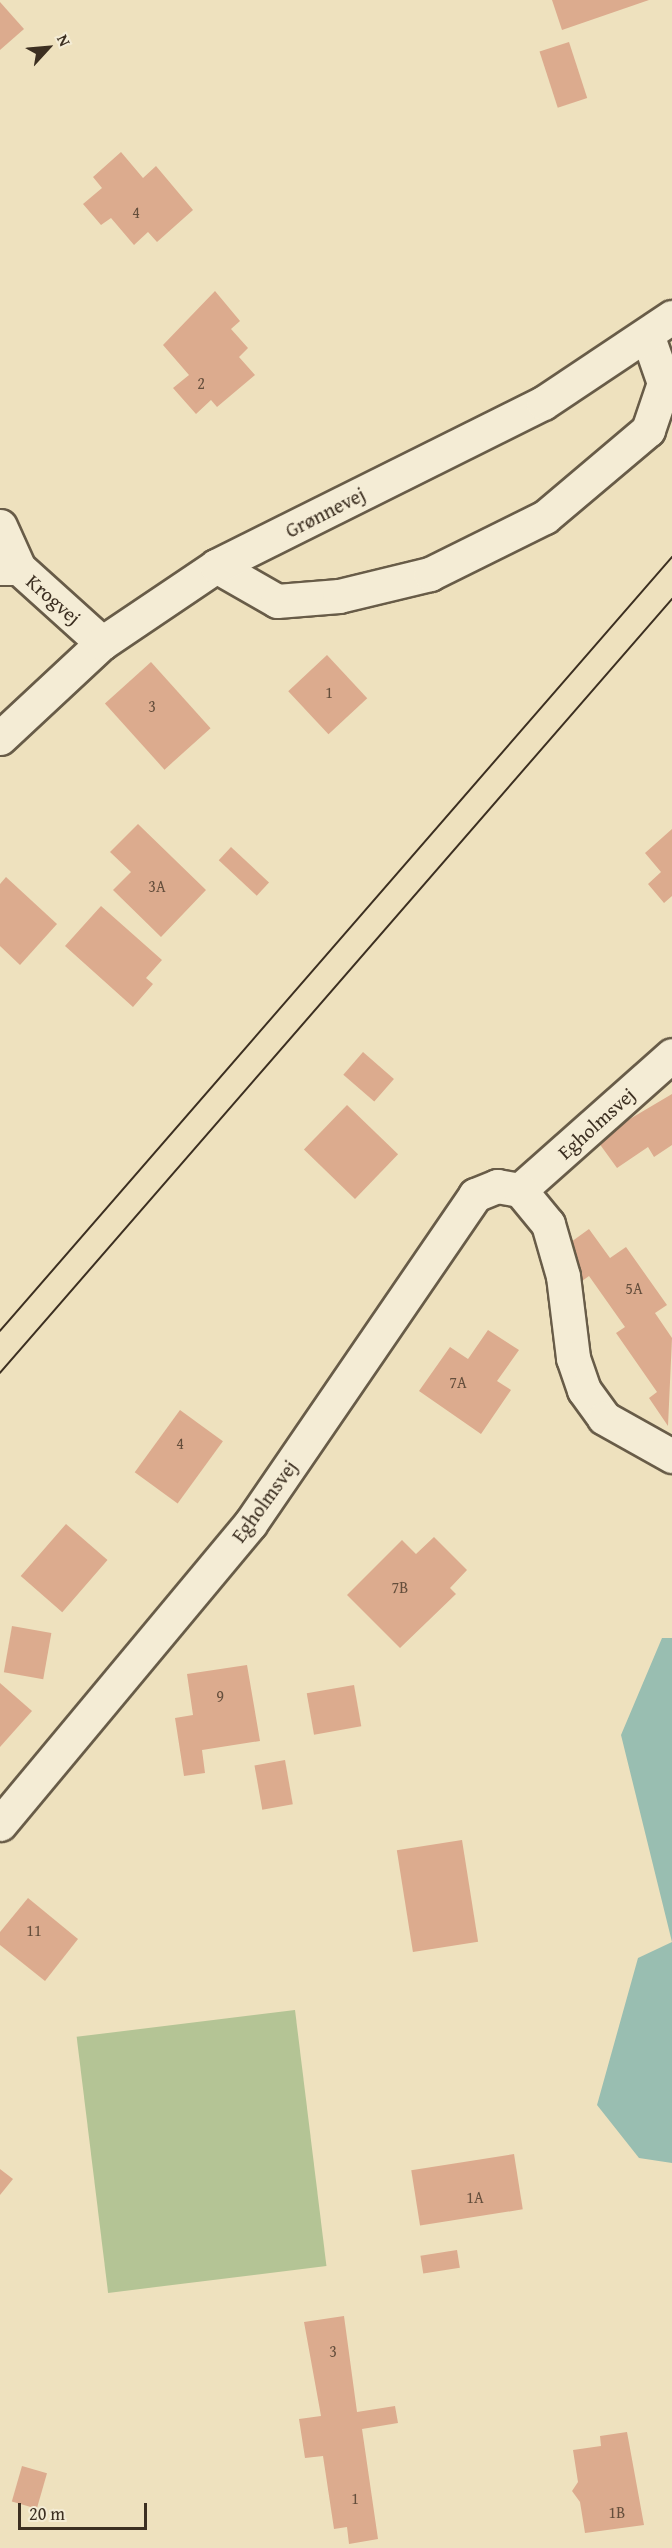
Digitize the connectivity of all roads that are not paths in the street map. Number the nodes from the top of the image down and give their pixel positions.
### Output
1 (660, 327) edge
2 (0, 526) edge
3 (216, 566) junction
4 (10, 568) edge
5 (102, 643) junction
6 (0, 738) edge
7 (672, 1055) edge
8 (520, 1190) junction
9 (672, 1456) edge
10 (0, 1824) edge

1 - 3 street, Grønnevej
1 - 3 street
2 - 4 street
3 - 5 street, Grønnevej
4 - 5 street, Krogvej
5 - 6 street, Grønnevej
7 - 8 street, Egholmsvej
8 - 9 street
8 - 10 street, Egholmsvej

